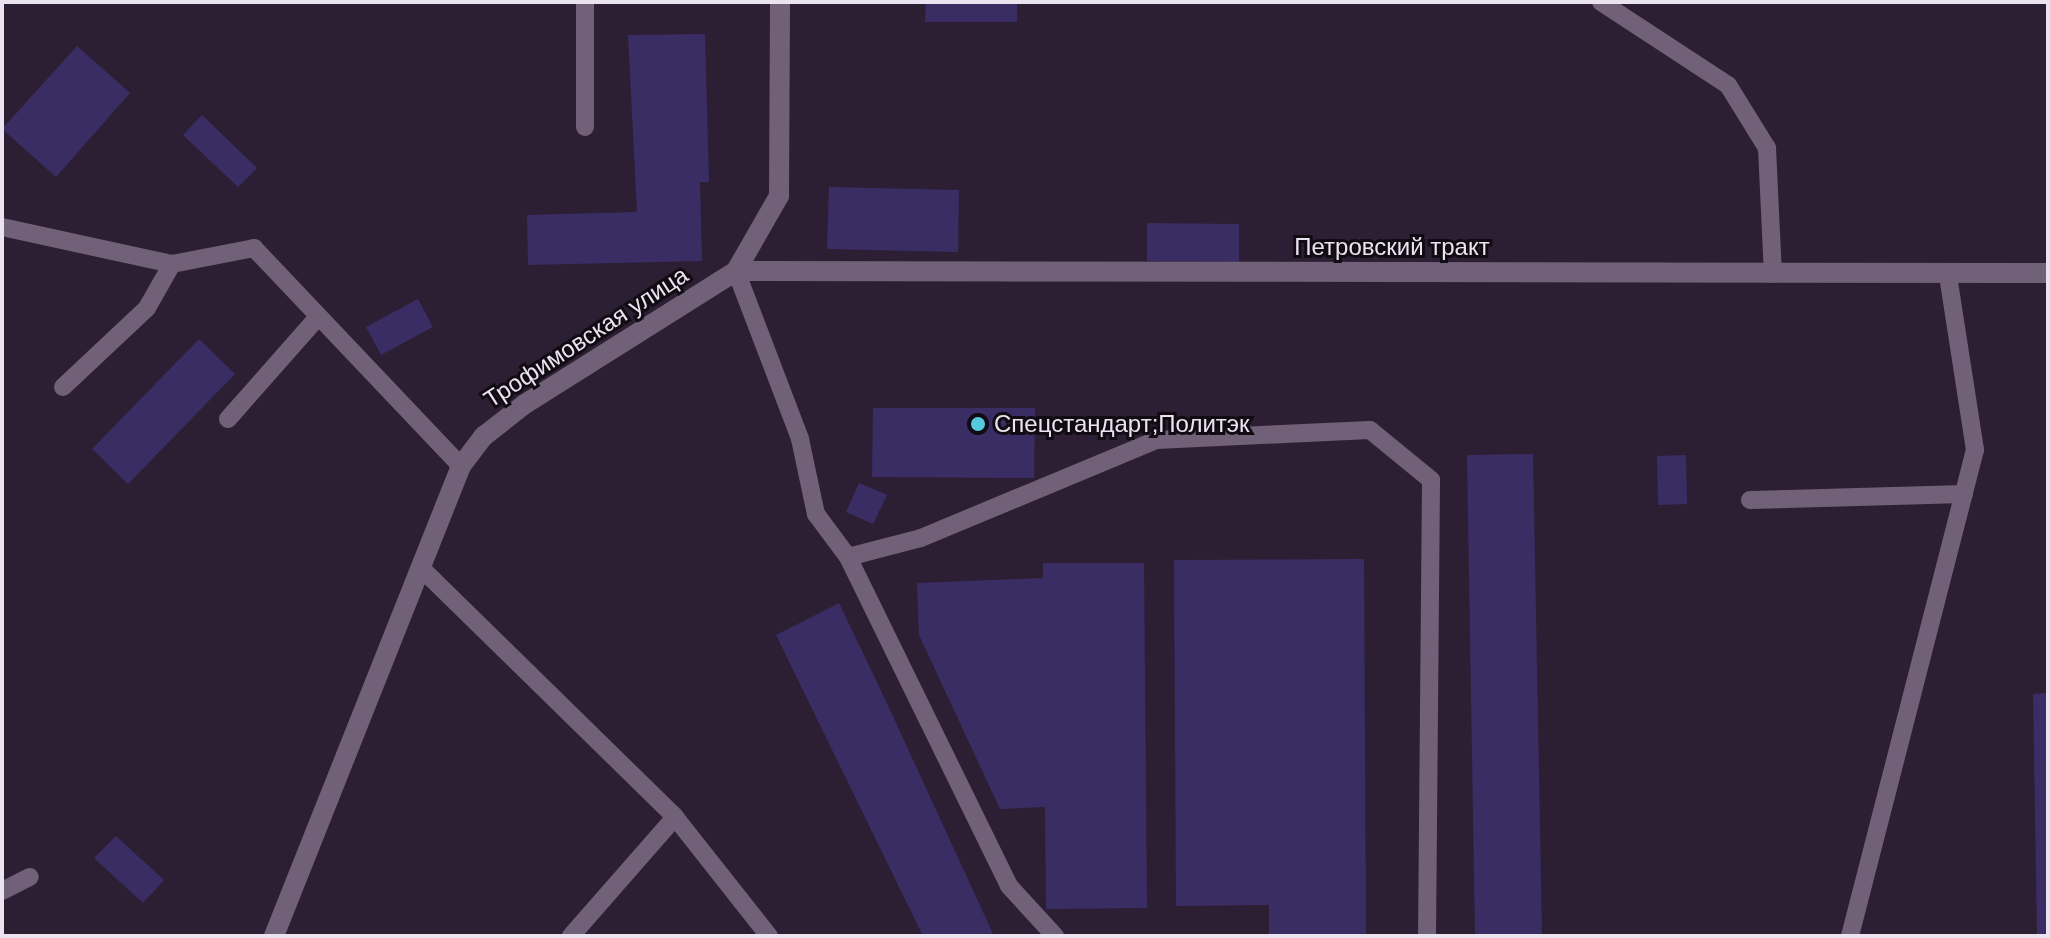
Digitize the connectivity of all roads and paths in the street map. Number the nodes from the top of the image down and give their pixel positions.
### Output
1 (585, 2) edge
2 (780, 2) edge
3 (1601, 2) edge
4 (585, 127) dead end
5 (2, 227) edge
6 (172, 264) junction
7 (736, 271) junction
8 (2048, 273) edge
9 (1773, 274) junction
10 (1948, 275) junction
11 (317, 318) junction
12 (63, 387) dead end
13 (228, 419) dead end
14 (461, 466) junction
15 (1964, 494) junction
16 (1750, 500) dead end
17 (848, 557) junction
18 (420, 567) junction
19 (675, 817) junction
20 (30, 877) dead end
21 (2, 891) edge
22 (276, 936) edge
23 (571, 936) edge
24 (769, 936) edge
25 (1055, 936) edge
26 (1427, 936) edge
27 (1850, 936) edge

1 - 4 lane
2 - 7 street, Трофимовская улица
3 - 9 lane
5 - 6 lane
6 - 11 lane
6 - 12 lane
7 - 9 street, Петровский тракт
7 - 14 street, Трофимовская улица
7 - 17 lane
8 - 10 street, Петровский тракт
9 - 10 street, Петровский тракт
10 - 15 lane
11 - 13 lane
11 - 14 lane
14 - 18 street, Трофимовская улица
15 - 16 lane
15 - 27 lane
17 - 25 lane
17 - 26 lane
18 - 19 lane
18 - 22 street, Трофимовская улица
19 - 23 lane
19 - 24 lane
20 - 21 lane

